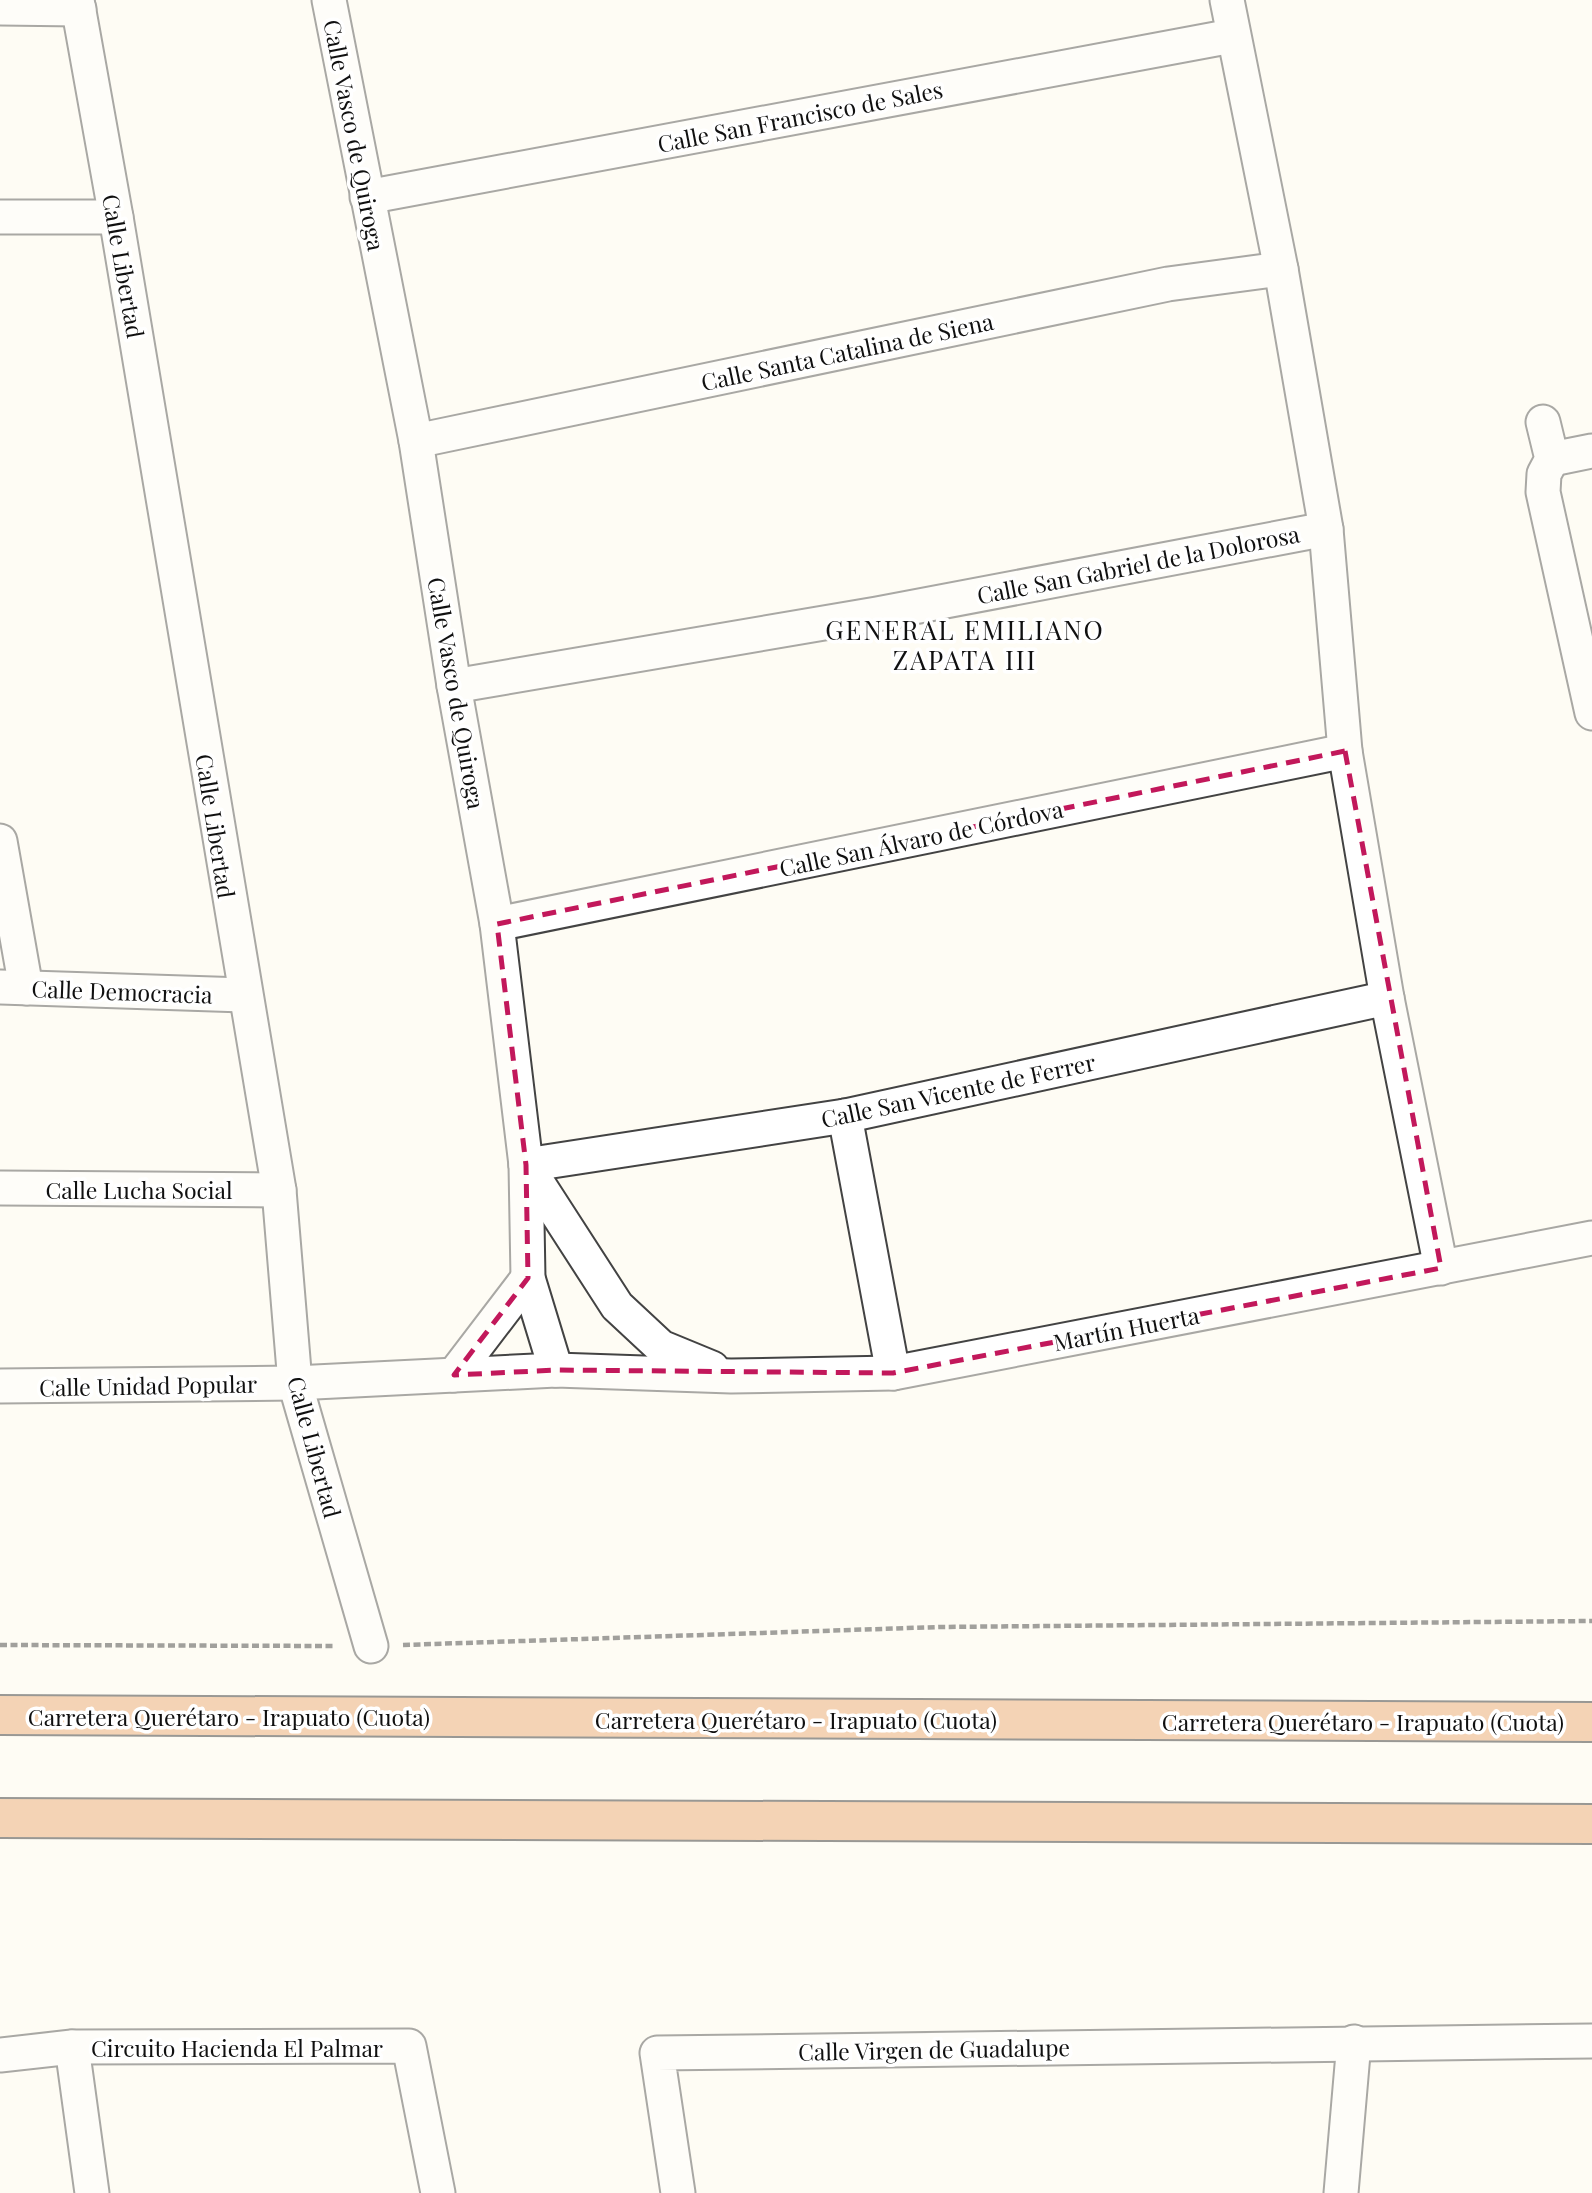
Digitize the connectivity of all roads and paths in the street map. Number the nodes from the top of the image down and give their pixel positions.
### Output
1 (329, 0) edge
2 (1227, 0) edge
3 (78, 4) edge
4 (0, 8) edge
5 (1232, 36) junction
6 (367, 197) junction
7 (0, 217) edge
8 (116, 217) junction
9 (1281, 270) junction
10 (1543, 422) dead end
11 (416, 441) junction
12 (1592, 451) edge
13 (1552, 459) junction
14 (1326, 529) junction
15 (454, 686) junction
16 (1590, 695) edge
17 (1345, 751) junction
18 (0, 841) edge
19 (497, 924) junction
20 (13, 988) edge
21 (244, 995) junction
22 (1387, 998) junction
23 (845, 1116) junction
24 (526, 1165) junction
25 (0, 1188) edge
26 (279, 1190) junction
27 (1592, 1238) edge
28 (1441, 1268) junction
29 (528, 1278) junction
30 (661, 1347) joint
31 (556, 1370) junction
32 (892, 1373) junction
33 (454, 1375) junction
34 (731, 1376) junction
35 (295, 1383) junction
36 (0, 1386) edge
37 (1592, 1621) edge
38 (0, 1645) edge
39 (371, 1646) junction
40 (0, 1715) edge
41 (1592, 1722) edge
42 (0, 1818) edge
43 (1592, 1824) edge
44 (1592, 2041) edge
45 (1354, 2042) junction
46 (72, 2047) junction
47 (0, 2055) edge
48 (92, 2193) edge
49 (438, 2193) edge
50 (678, 2193) edge
51 (1340, 2193) edge

1 - 6 street, Calle Vasco de Quiroga
2 - 5 street
3 - 4 street
3 - 8 street, Calle Libertad
5 - 6 street, Calle San Francisco de Sales
5 - 9 street
6 - 11 street, Calle Vasco de Quiroga
7 - 8 street
8 - 21 street, Calle Libertad
9 - 11 street, Calle Santa Catalina de Siena
9 - 14 street
10 - 13 street
11 - 15 street, Calle Vasco de Quiroga
12 - 13 street
13 - 16 street
14 - 15 street, Calle San Gabriel de la Dolorosa
14 - 17 street
15 - 19 street, Calle Vasco de Quiroga
17 - 19 street, Calle San Álvaro de Córdova
17 - 22 street
18 - 20 street
19 - 24 street, Calle Vasco de Quiroga
20 - 21 street, Calle Democracia
21 - 26 street, Calle Libertad
22 - 23 street, Calle San Vicente de Ferrer
22 - 28 street
23 - 24 street, Calle San Vicente de Ferrer
23 - 32 street
24 - 29 street
24 - 30 street, Calle Vasco de Quiroga
25 - 26 street, Calle Lucha Social
26 - 35 street, Calle Libertad
27 - 28 street, Martín Huerta
28 - 32 street, Martín Huerta
29 - 31 street
29 - 33 street
30 - 34 street, Martín Huerta
31 - 33 street, Calle Unidad Popular
31 - 34 street, Calle Unidad Popular
32 - 34 street, Martín Huerta
33 - 35 street, Calle Unidad Popular
35 - 36 street, Calle Unidad Popular
35 - 39 street, Calle Libertad
37 - 39 path
38 - 39 path
40 - 41 highway, Carretera Querétaro - Irapuato (Cuota)
42 - 43 highway
44 - 45 street
45 - 50 street, Calle Virgen de Guadalupe
45 - 51 street
46 - 47 street, Circuito Hacienda El Palmar
46 - 48 street
46 - 49 street, Circuito Hacienda El Palmar

